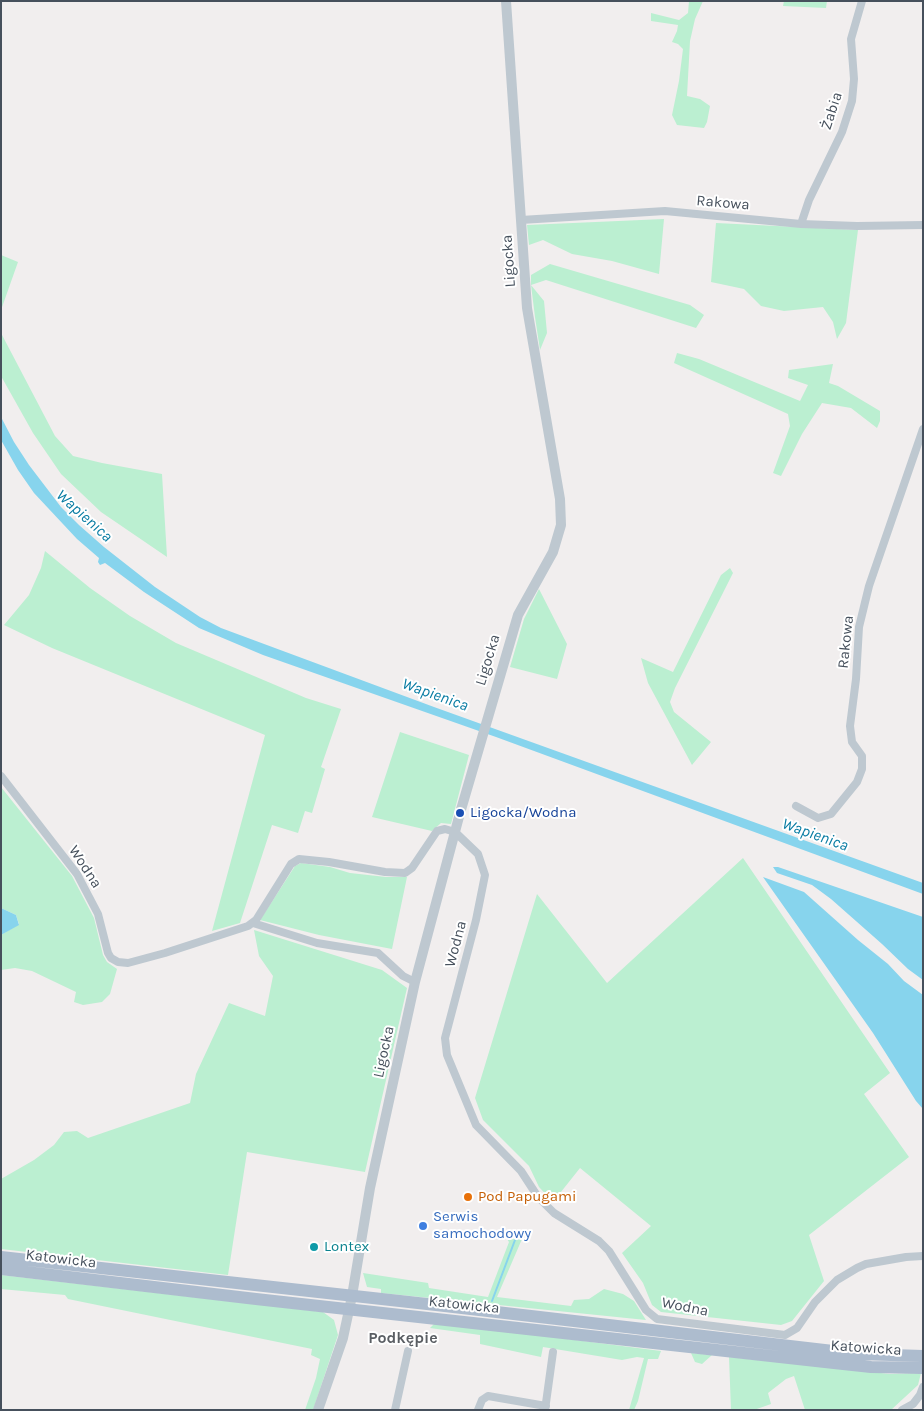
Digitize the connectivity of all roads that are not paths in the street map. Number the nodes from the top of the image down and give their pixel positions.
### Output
1 (506, 1) edge
2 (862, 1) edge
3 (521, 220) junction
4 (801, 224) junction
5 (923, 225) edge
6 (923, 429) edge
7 (1, 776) edge
8 (796, 806) dead end
9 (455, 832) junction
10 (253, 923) junction
11 (415, 982) junction
12 (923, 1256) edge
13 (1, 1257) edge
14 (1, 1268) edge
15 (351, 1302) junction
16 (408, 1351) dead end
17 (553, 1352) dead end
18 (920, 1362) edge
19 (923, 1387) edge
20 (545, 1408) edge
21 (318, 1410) edge
22 (395, 1410) edge
23 (478, 1410) edge
24 (902, 1410) edge

1 - 3 street, Ligocka
2 - 4 street, Żabia
3 - 4 street, Rakowa
3 - 9 street, Ligocka
4 - 5 street, Rakowa
6 - 8 street, Rakowa
7 - 10 street, Wodna
9 - 10 street
9 - 11 street, Ligocka
9 - 12 street, Wodna
10 - 11 street
11 - 15 street, Ligocka
13 - 15 main road, Katowicka
14 - 15 main road, Katowicka
15 - 18 main road, Katowicka
15 - 21 street, Ligocka
16 - 22 street
17 - 20 street
19 - 24 street
20 - 23 street

